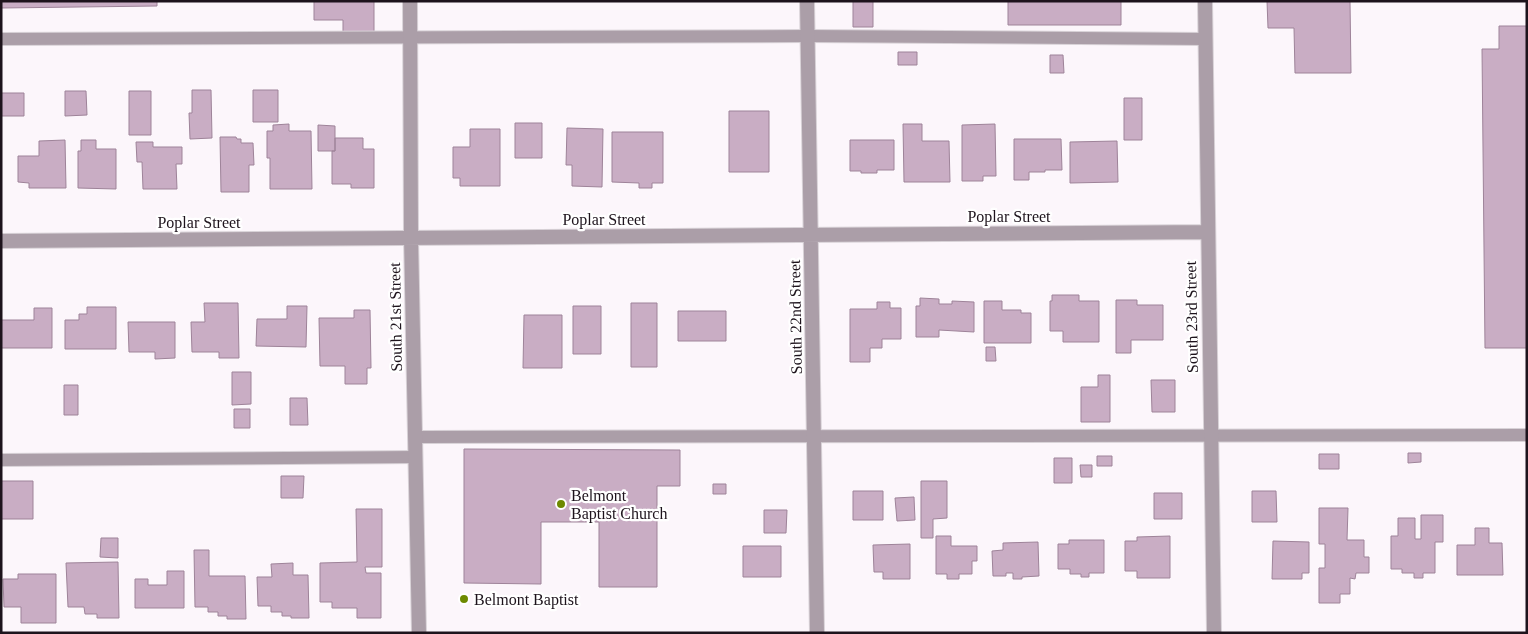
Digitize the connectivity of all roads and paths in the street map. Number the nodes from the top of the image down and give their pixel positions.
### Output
1 (410, 1) edge
2 (807, 1) edge
3 (1205, 1) edge
4 (808, 36) junction
5 (410, 38) junction
6 (1, 39) edge
7 (1205, 39) junction
8 (1207, 232) junction
9 (811, 235) junction
10 (411, 238) junction
11 (1, 240) edge
12 (1527, 434) edge
13 (814, 436) junction
14 (416, 437) junction
15 (1211, 437) junction
16 (416, 457) junction
17 (1, 460) edge
18 (420, 633) edge
19 (817, 633) edge
20 (1214, 633) edge

1 - 5 street, South 21st Street
2 - 4 street, South 22nd Street
3 - 7 street, South 23rd Street
4 - 5 lane
4 - 7 lane
4 - 9 street, South 22nd Street
5 - 6 lane
5 - 10 street, South 21st Street
7 - 8 street, South 23rd Street
8 - 9 street, Poplar Street
8 - 15 street, South 23rd Street
9 - 10 street, Poplar Street
9 - 13 street, South 22nd Street
10 - 11 street, Poplar Street
10 - 14 street, South 21st Street
12 - 15 lane
13 - 14 lane
13 - 15 lane
13 - 19 street, South 22nd Street
14 - 16 street, South 21st Street
15 - 20 street, South 23rd Street
16 - 17 lane
16 - 18 street, South 21st Street

